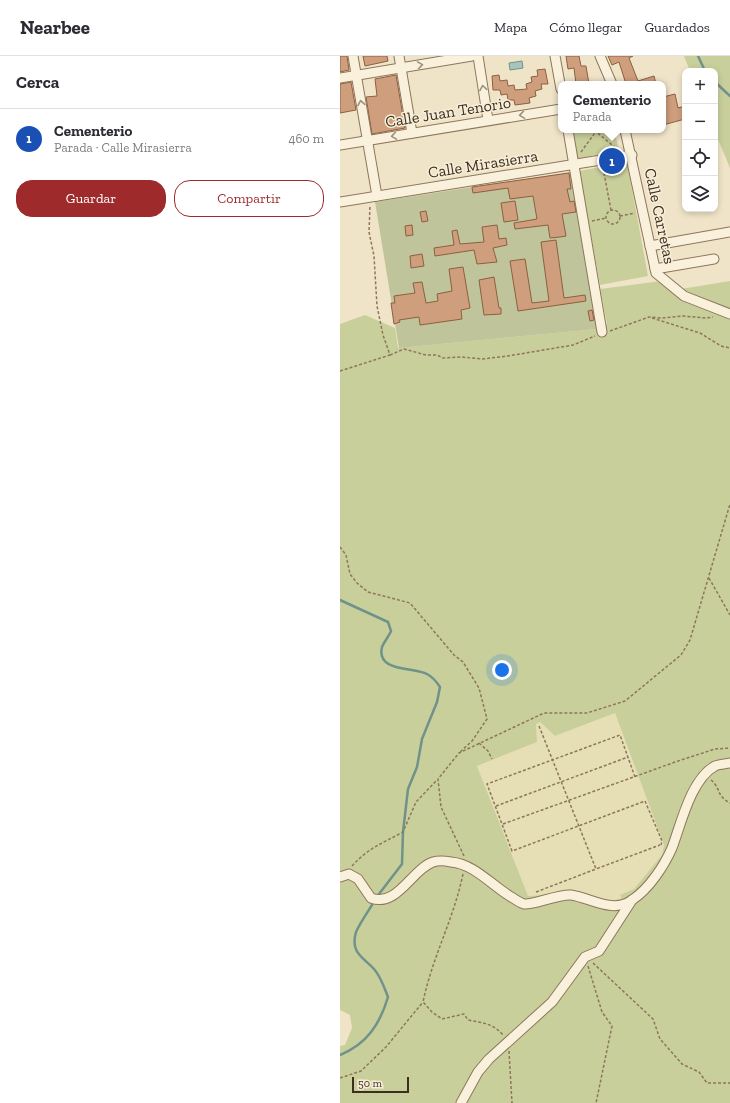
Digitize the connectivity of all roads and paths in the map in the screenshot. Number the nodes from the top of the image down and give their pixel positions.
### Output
1 (353, 56) edge
2 (399, 56) edge
3 (472, 56) edge
4 (478, 56) edge
5 (555, 56) edge
6 (600, 56) edge
7 (401, 68) junction
8 (357, 75) junction
9 (340, 78) edge
10 (559, 81) edge
11 (611, 81) edge
12 (558, 109) edge
13 (488, 120) junction
14 (412, 133) junction
15 (569, 133) edge
16 (596, 133) edge
17 (599, 133) edge
18 (626, 133) edge
19 (368, 140) junction
20 (340, 145) edge
21 (619, 150) dead end
22 (632, 155) junction
23 (601, 160) junction
24 (574, 164) junction
25 (374, 197) junction
26 (340, 202) edge
27 (611, 210) junction
28 (643, 211) junction
29 (620, 216) junction
30 (606, 218) junction
31 (583, 222) junction
32 (730, 232) edge
33 (650, 246) junction
34 (714, 259) dead end
35 (655, 269) junction
36 (730, 314) edge
37 (649, 317) junction
38 (602, 332) junction
39 (730, 348) edge
40 (390, 355) junction
41 (340, 371) edge
42 (730, 504) edge
43 (340, 547) edge
44 (709, 578) junction
45 (730, 615) edge
46 (540, 726) dead end
47 (479, 743) junction
48 (730, 748) edge
49 (459, 753) junction
50 (628, 757) junction
51 (552, 759) junction
52 (492, 760) dead end
53 (730, 763) edge
54 (705, 775) junction
55 (635, 777) junction
56 (438, 779) junction
57 (561, 782) junction
58 (569, 801) junction
59 (730, 803) edge
60 (496, 806) junction
61 (503, 824) junction
62 (579, 827) junction
63 (666, 845) junction
64 (468, 867) junction
65 (596, 869) junction
66 (342, 876) edge
67 (536, 892) dead end
68 (632, 900) junction
69 (585, 957) junction
70 (423, 1002) junction
71 (508, 1042) junction
72 (340, 1078) edge
73 (730, 1083) edge
74 (461, 1103) edge
75 (512, 1103) edge
76 (596, 1103) edge

1 - 8 street
2 - 7 street
7 -> 3 street
13 -> 4 street
5 - 10 street
6 - 11 street
7 - 8 street
7 - 14 street
8 - 9 street
19 -> 8 street
12 -> 13 street, Calle Juan Tenorio
13 - 14 street, Calle Juan Tenorio
14 -> 19 street, Calle Juan Tenorio
15 - 24 street
16 - 24 path
17 - 21 path
18 - 22 street, Calle Carretas
19 - 20 street, Calle Juan Tenorio
19 - 25 street
22 - 23 street, Calle Mirasierra
22 - 28 street, Calle Carretas
23 - 24 street, Calle Mirasierra
23 - 27 path
24 - 25 street, Calle Mirasierra
24 - 31 street
25 - 26 street, Calle Mirasierra
25 - 40 path
27 - 29 path
27 - 30 path
28 - 29 path
28 - 33 street, Calle Carretas
29 - 30 path
30 - 31 path
31 - 38 street
32 - 33 street
33 - 35 street, Calle Carretas
34 - 35 street
35 - 36 street, Calle Carretas
36 - 37 path
37 - 38 path
37 - 39 path
38 - 40 path
40 - 41 path
42 - 44 path
43 - 49 path
44 - 45 path
44 - 47 path
46 - 51 path
47 - 49 path
47 - 52 path
48 - 55 path
49 - 56 path
50 - 51 path
50 - 55 path
50 - 57 path
51 - 57 path
51 - 60 path
53 - 54 street
54 - 59 path
54 - 63 street
55 - 58 path
56 - 64 path
56 - 66 path
57 - 58 path
57 - 60 path
58 - 61 path
58 - 62 path
60 - 61 path
61 - 62 path
62 - 63 path
62 - 65 path
63 - 65 path
63 - 68 street
64 - 66 street
64 - 68 street
64 - 70 path
65 - 67 path
68 - 69 street
69 - 71 street
69 - 73 path
69 - 76 path
70 - 71 path
70 - 72 path
71 - 74 street
71 - 75 path

